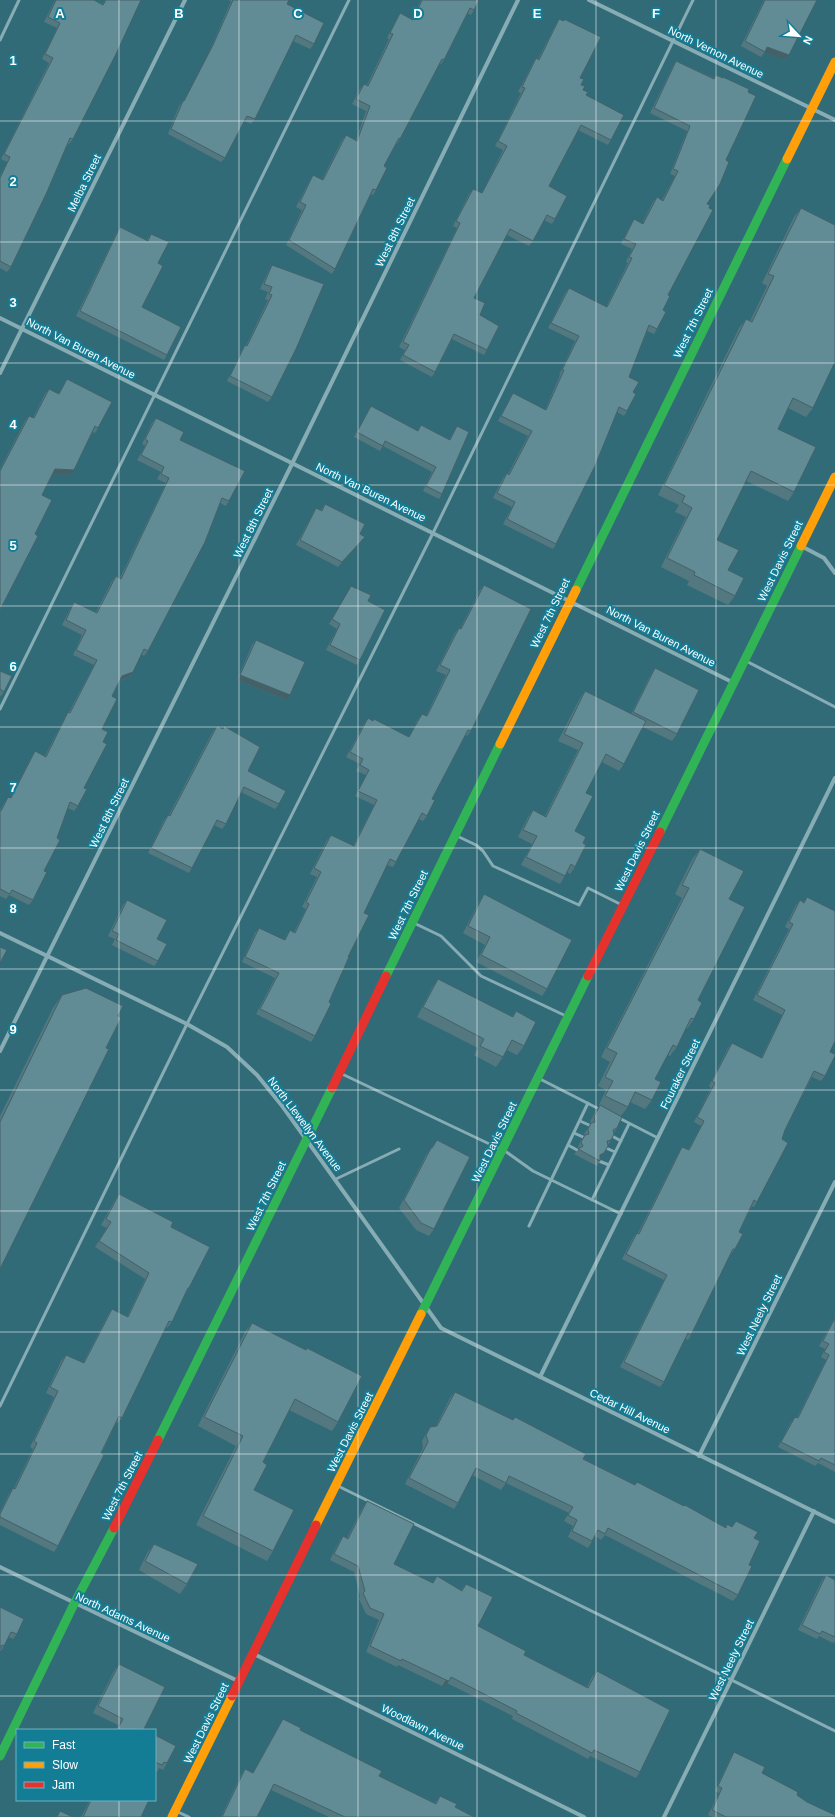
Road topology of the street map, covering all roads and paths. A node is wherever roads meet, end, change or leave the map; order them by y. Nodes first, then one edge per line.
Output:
1 (19, 0) edge
2 (185, 0) edge
3 (349, 0) edge
4 (518, 0) edge
5 (589, 0) edge
6 (693, 0) edge
7 (0, 40) edge
8 (673, 41) junction
9 (835, 62) edge
10 (812, 109) junction
11 (835, 120) edge
12 (0, 318) edge
13 (22, 328) junction
14 (0, 373) edge
15 (154, 395) junction
16 (292, 464) junction
17 (835, 477) edge
18 (433, 533) junction
19 (801, 546) junction
20 (835, 573) edge
21 (570, 600) junction
22 (745, 660) junction
23 (734, 683) junction
24 (835, 707) edge
25 (0, 709) edge
26 (835, 778) edge
27 (454, 835) junction
28 (624, 905) junction
29 (412, 922) junction
30 (0, 933) edge
31 (48, 956) junction
32 (568, 1017) junction
33 (187, 1024) junction
34 (0, 1051) edge
35 (339, 1073) junction
36 (538, 1078) junction
37 (588, 1103) junction
38 (609, 1113) edge
39 (616, 1117) edge
40 (580, 1121) junction
41 (630, 1124) junction
42 (589, 1125) edge
43 (574, 1133) junction
44 (612, 1136) edge
45 (583, 1137) edge
46 (658, 1138) junction
47 (307, 1140) junction
48 (621, 1141) junction
49 (568, 1145) junction
50 (606, 1148) edge
51 (399, 1149) dead end
52 (503, 1150) junction
53 (577, 1150) edge
54 (615, 1152) junction
55 (599, 1161) edge
56 (609, 1165) junction
57 (336, 1179) junction
58 (551, 1180) junction
59 (835, 1182) edge
60 (592, 1200) junction
61 (621, 1214) junction
62 (529, 1226) dead end
63 (425, 1306) junction
64 (540, 1377) junction
65 (0, 1406) edge
66 (699, 1456) junction
67 (337, 1486) junction
68 (814, 1511) junction
69 (835, 1522) edge
70 (0, 1567) edge
71 (74, 1604) junction
72 (253, 1653) junction
73 (731, 1679) junction
74 (239, 1682) junction
75 (835, 1731) edge
76 (0, 1756) edge
77 (174, 1814) edge
78 (189, 1817) edge
79 (584, 1817) edge
80 (664, 1817) edge

1 - 7 lane
2 - 13 street, Melba Street
3 - 15 lane
4 - 16 street, West 8th Street
5 - 8 street, North Vernon Avenue
6 - 8 lane
8 - 10 street, North Vernon Avenue
8 - 18 lane
9 - 10 street, West 7th Street
10 - 11 street, North Vernon Avenue
10 - 21 street, West 7th Street
12 - 13 street, North Van Buren Avenue
13 - 14 street, Melba Street
13 - 15 street, North Van Buren Avenue
15 - 16 street, North Van Buren Avenue
15 - 25 lane
16 - 18 street, North Van Buren Avenue
16 - 31 street, West 8th Street
17 - 19 street, West Davis Street
18 - 21 street, North Van Buren Avenue
18 - 33 lane
19 - 20 street
19 - 22 street, West Davis Street
21 - 23 street, North Van Buren Avenue
21 - 27 street, West 7th Street
22 - 23 street, West Davis Street
22 - 24 lane
23 - 28 street, West Davis Street
26 - 46 street, Fouraker Street
27 - 28 lane
27 - 29 street, West 7th Street
28 - 32 street, West Davis Street
29 - 32 lane
29 - 35 street, West 7th Street
30 - 31 street, North Llewellyn Avenue
31 - 33 street, North Llewellyn Avenue
31 - 34 street, West 8th Street
32 - 36 street, West Davis Street
33 - 47 street, North Llewellyn Avenue
33 - 65 lane
35 - 47 street, West 7th Street
35 - 52 lane
36 - 37 lane
36 - 52 street, West Davis Street
37 - 38 lane
37 - 40 lane
39 - 41 lane
40 - 42 lane
40 - 43 lane
41 - 46 lane
41 - 48 lane
43 - 45 lane
43 - 49 lane
44 - 48 lane
46 - 61 street, Fouraker Street
47 - 57 street, North Llewellyn Avenue
47 - 71 street, West 7th Street
48 - 54 lane
49 - 53 lane
49 - 58 lane
50 - 54 lane
51 - 57 lane
52 - 58 lane
52 - 63 street, West Davis Street
54 - 56 lane
55 - 56 lane
56 - 60 lane
57 - 63 street, North Llewellyn Avenue
58 - 60 lane
58 - 62 lane
59 - 66 street, West Neely Street
60 - 61 lane
61 - 64 street, Fouraker Street
63 - 64 street, Cedar Hill Avenue
63 - 67 street, West Davis Street
64 - 66 street, Cedar Hill Avenue
66 - 68 street, Cedar Hill Avenue
67 - 72 street, West Davis Street
67 - 73 lane
68 - 69 street, Cedar Hill Avenue
68 - 73 street, West Neely Street
70 - 71 street, North Adams Avenue
71 - 74 street, North Adams Avenue
71 - 76 street, West 7th Street
72 - 74 street, West Davis Street
72 - 79 street, Woodlawn Avenue
73 - 75 lane
73 - 80 street, West Neely Street
74 - 77 street, West Davis Street
77 - 78 lane

